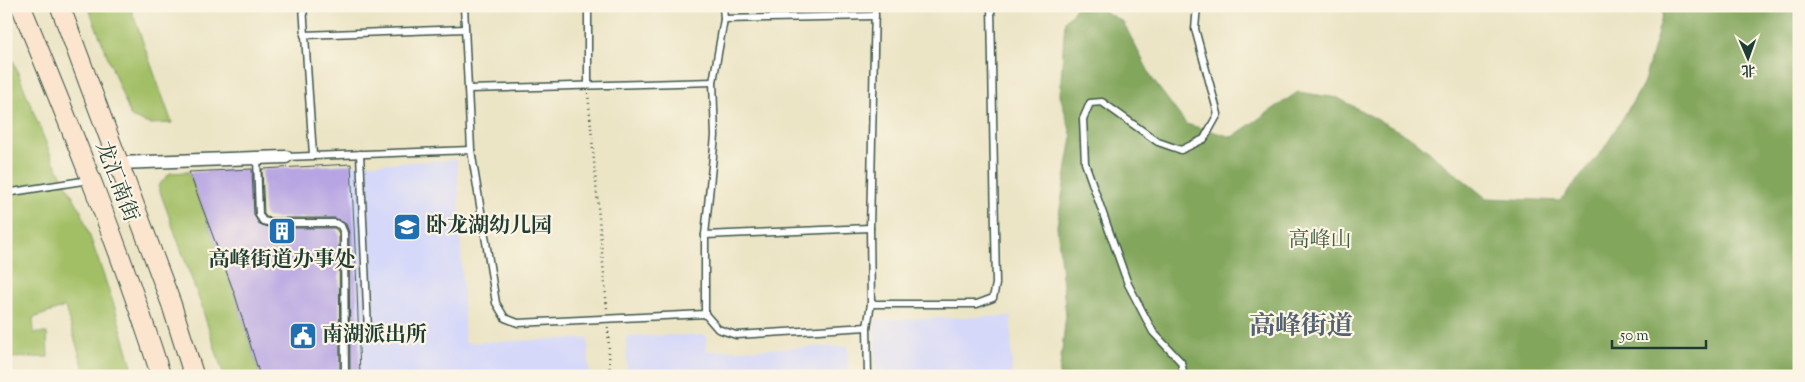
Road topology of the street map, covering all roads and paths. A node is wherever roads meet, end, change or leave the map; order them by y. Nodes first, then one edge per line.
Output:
1 (21, 6) edge
2 (60, 6) edge
3 (303, 6) edge
4 (464, 6) edge
5 (588, 6) edge
6 (723, 6) edge
7 (875, 6) edge
8 (991, 6) edge
9 (1197, 6) edge
10 (875, 16) junction
11 (724, 19) junction
12 (465, 29) junction
13 (304, 35) junction
14 (714, 82) junction
15 (588, 86) junction
16 (468, 89) junction
17 (471, 150) junction
18 (360, 154) junction
19 (312, 155) junction
20 (286, 157) joint
21 (257, 158) junction
22 (119, 163) junction
23 (92, 179) junction
24 (6, 193) edge
25 (870, 228) junction
26 (705, 236) junction
27 (871, 304) junction
28 (706, 314) junction
29 (608, 319) junction
30 (867, 327) junction
31 (368, 330) dead end
32 (161, 376) edge
33 (194, 376) edge
34 (345, 376) edge
35 (610, 376) edge
36 (868, 376) edge
37 (1184, 376) edge

1 - 23 main road, 龙汇南街
2 - 22 main road, 龙汇南街
3 - 13 lane
4 - 12 lane
5 - 15 lane
6 - 11 lane
7 - 10 lane
8 - 27 lane
9 - 37 lane
10 - 11 lane
10 - 25 lane
11 - 14 lane
12 - 13 lane
12 - 16 lane
13 - 19 lane
14 - 15 lane
14 - 26 lane
15 - 16 lane
15 - 29 path
16 - 17 lane
17 - 18 lane
17 - 29 lane
18 - 19 lane
18 - 31 lane
19 - 20 lane
20 - 21 street
21 - 22 street
21 - 34 lane
22 - 33 main road, 龙汇南街
23 - 24 lane
23 - 32 main road, 龙汇南街
25 - 26 lane
25 - 27 lane
26 - 28 lane
27 - 30 lane
28 - 29 lane
28 - 30 lane
29 - 35 path
30 - 36 lane

